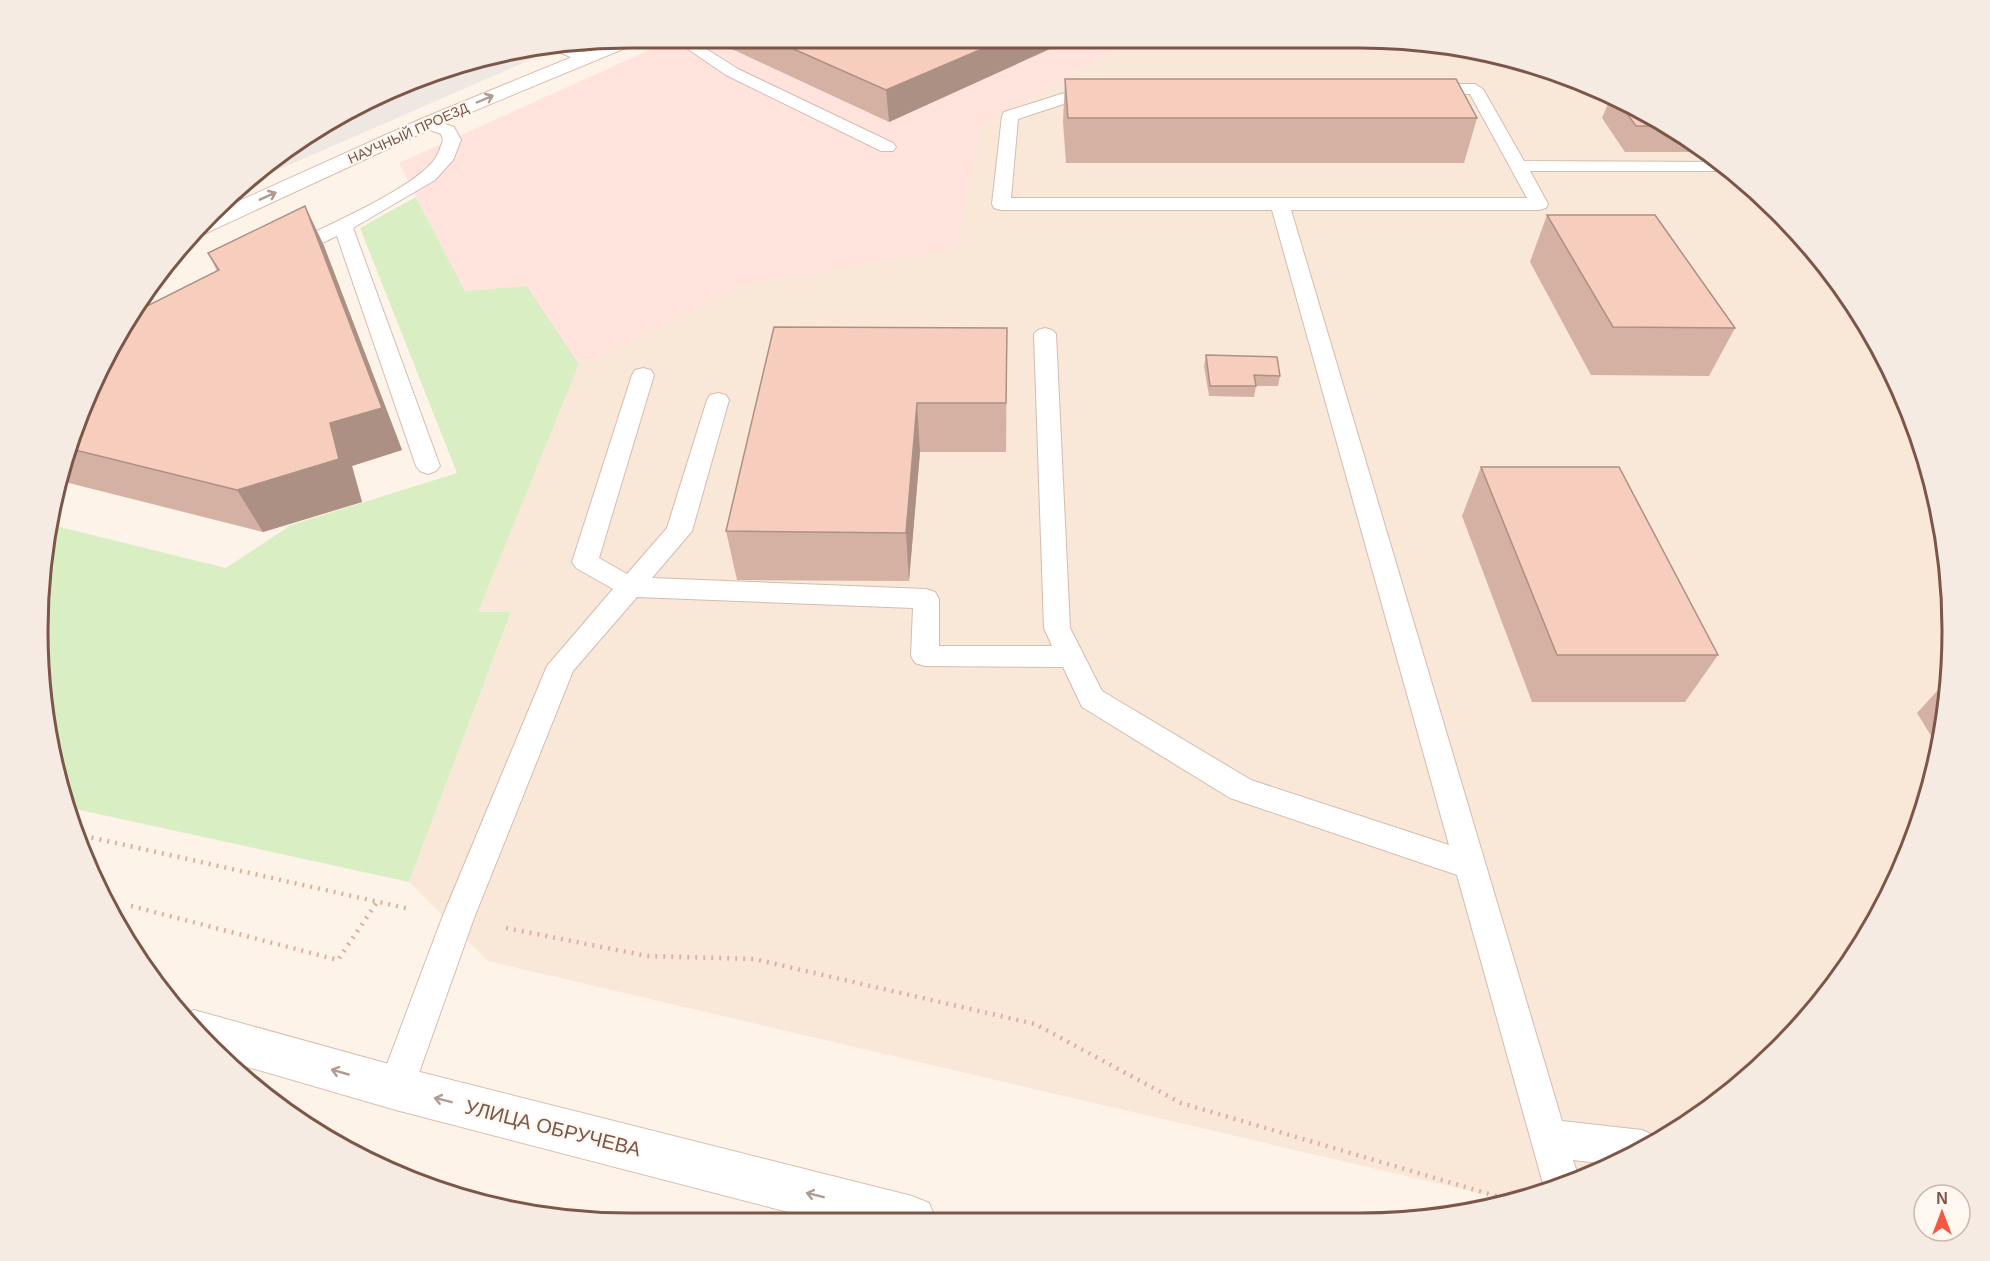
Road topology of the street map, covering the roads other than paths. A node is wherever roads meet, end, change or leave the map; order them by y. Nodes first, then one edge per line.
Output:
1 (695, 48) edge
2 (607, 49) edge
3 (569, 51) edge
4 (584, 58) junction
5 (428, 123) junction
6 (887, 147) dead end
7 (1519, 166) junction
8 (1712, 167) edge
9 (1280, 204) junction
10 (220, 218) edge
11 (343, 226) junction
12 (268, 262) edge
13 (1045, 334) dead end
14 (643, 375) dead end
15 (718, 400) dead end
16 (428, 466) dead end
17 (630, 587) junction
18 (1071, 657) junction
19 (1470, 866) junction
20 (213, 1036) edge
21 (396, 1088) junction
22 (1549, 1138) junction
23 (1628, 1147) edge
24 (1560, 1177) edge
25 (885, 1213) edge

1 - 6 lane
2 - 4 street, НАУЧНЫЙ ПРОЕЗД
3 - 4 lane
5 -> 4 street, НАУЧНЫЙ ПРОЕЗД
10 -> 5 street, НАУЧНЫЙ ПРОЕЗД
5 - 11 lane
7 - 8 lane
7 - 9 lane
7 - 9 lane
9 - 19 lane
11 - 12 lane
11 - 16 lane
13 - 18 lane
14 - 17 lane
15 - 17 lane
17 - 18 lane
17 - 21 lane
18 - 19 lane
19 - 22 lane
21 -> 20 street, УЛИЦА ОБРУЧЕВА
25 -> 21 street, УЛИЦА ОБРУЧЕВА
22 - 23 lane
22 - 24 lane

